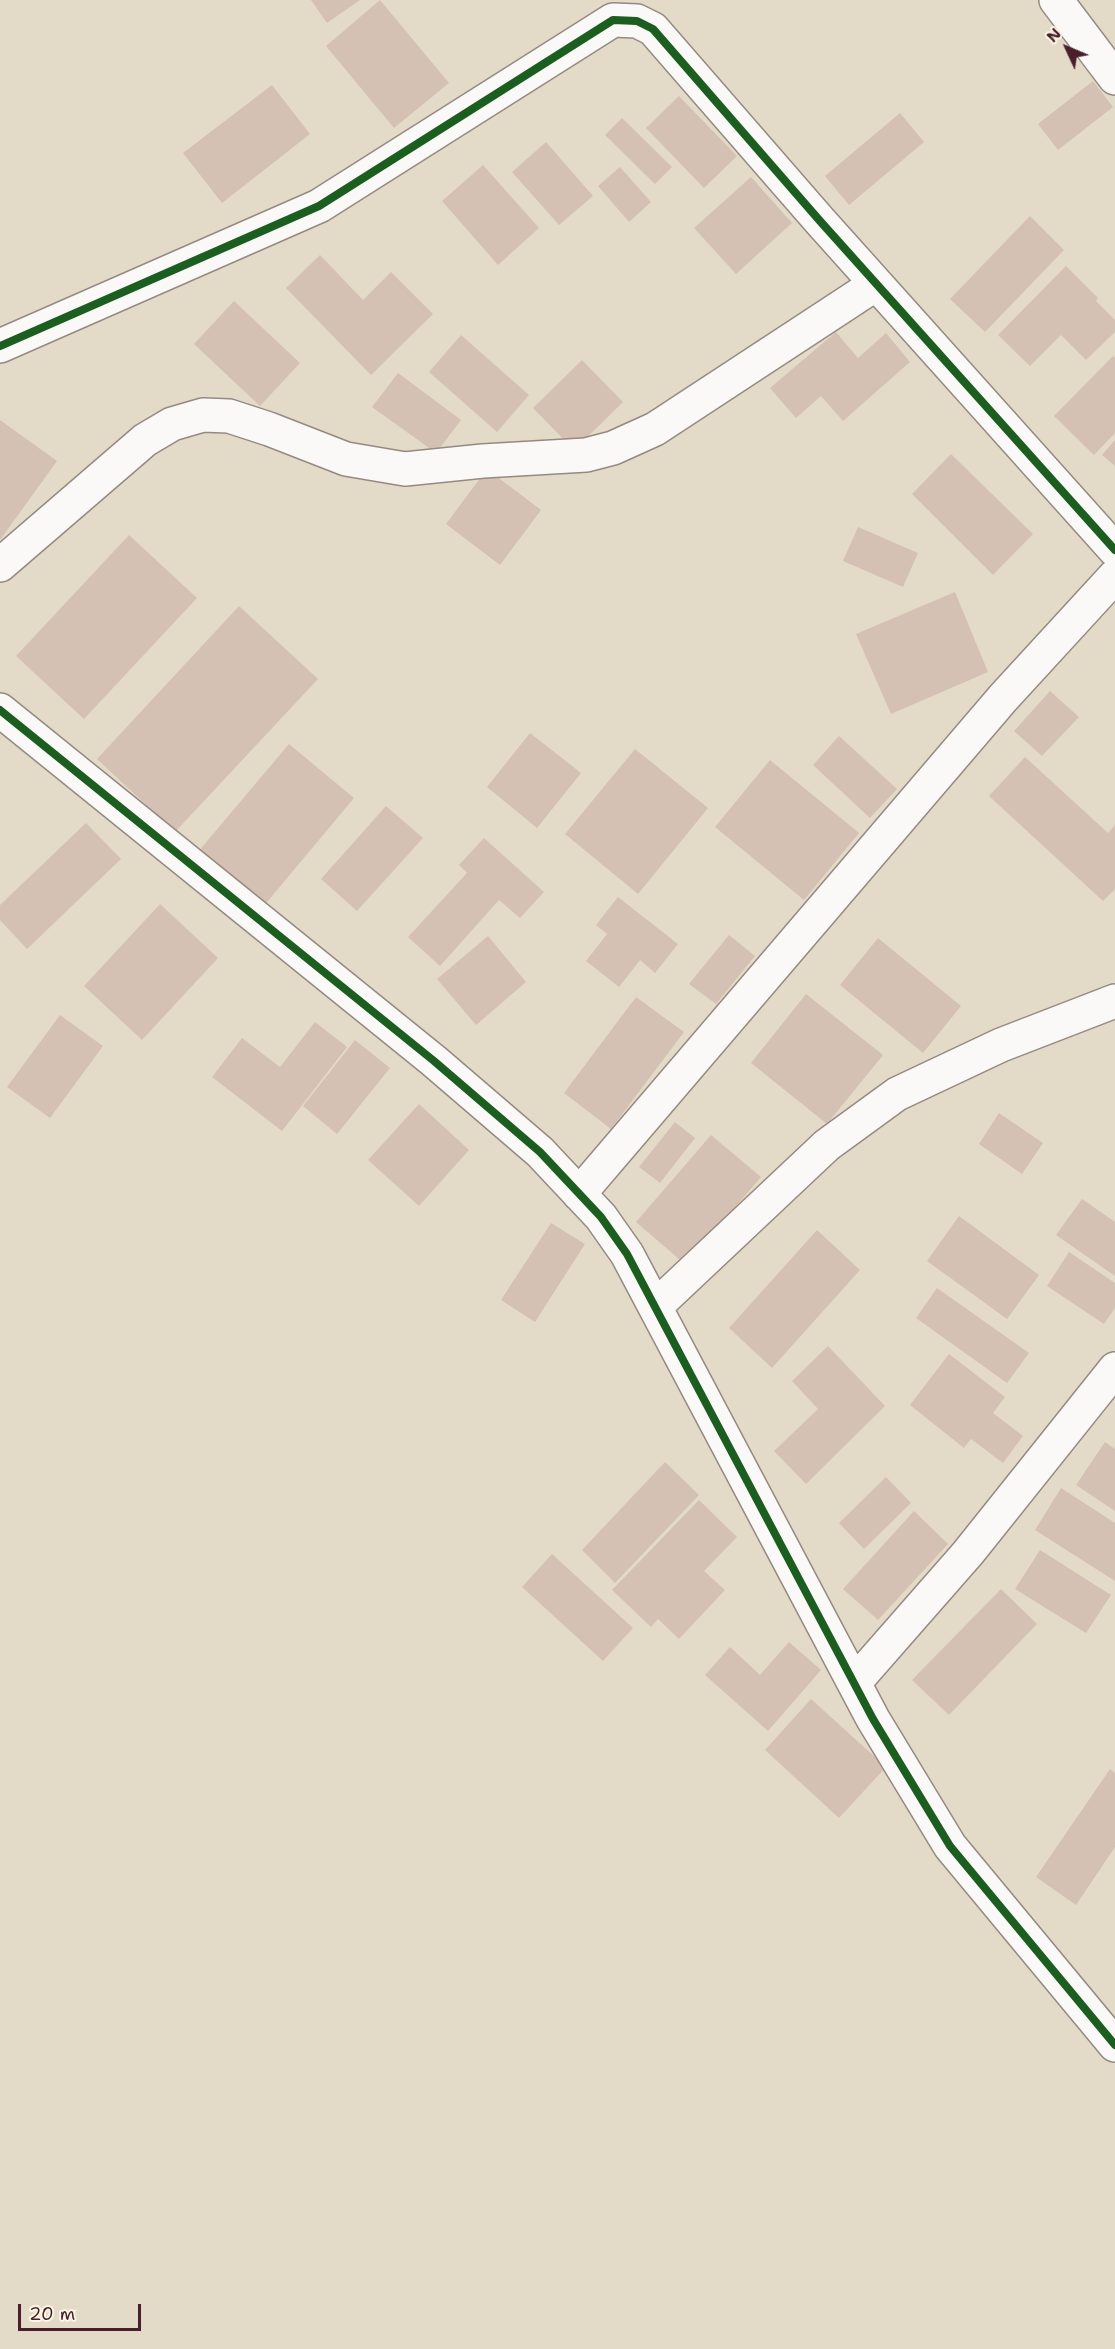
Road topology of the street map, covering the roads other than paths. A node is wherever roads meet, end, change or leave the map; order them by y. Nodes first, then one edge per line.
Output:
1 (1056, 0) edge
2 (1115, 78) edge
3 (876, 284) junction
4 (0, 346) edge
5 (1115, 550) edge
6 (0, 565) edge
7 (1115, 576) edge
8 (0, 710) edge
9 (1115, 1001) edge
10 (579, 1194) junction
11 (656, 1307) junction
12 (1115, 1369) edge
13 (855, 1682) junction
14 (1115, 2045) edge

1 - 2 street
3 - 4 street
3 - 5 street
3 - 6 street
7 - 10 street
8 - 10 street
9 - 11 street
10 - 11 street
11 - 13 street
12 - 13 street
13 - 14 street

